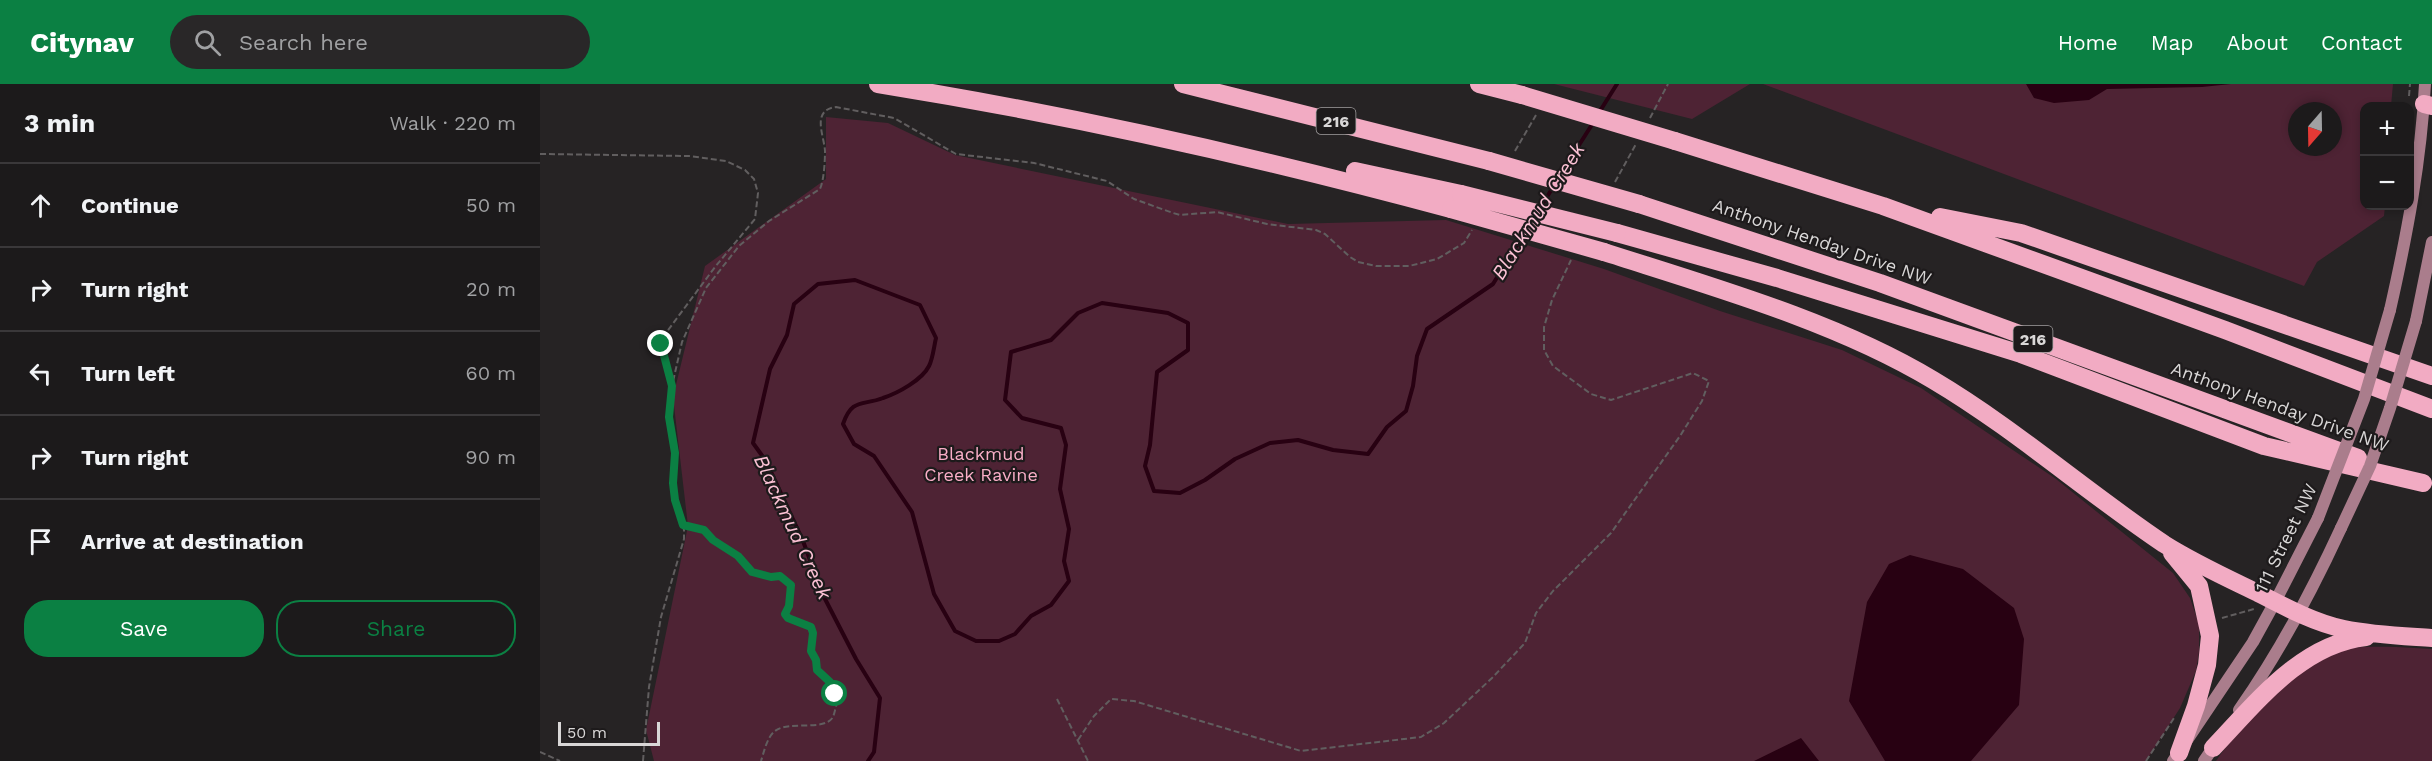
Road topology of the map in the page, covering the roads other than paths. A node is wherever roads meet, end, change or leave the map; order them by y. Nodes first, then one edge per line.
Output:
1 (878, 84) edge
2 (1183, 84) edge
3 (1479, 84) edge
4 (2425, 84) edge
5 (2422, 106) edge
6 (1456, 201) junction
7 (1883, 206) junction
8 (2432, 242) edge
9 (2432, 376) edge
10 (2432, 409) edge
11 (2428, 485) edge
12 (2165, 544) junction
13 (2276, 602) junction
14 (2299, 612) junction
15 (2384, 635) junction
16 (2432, 638) edge
17 (2209, 754) edge
18 (2176, 757) edge

1 - 6 highway
2 - 11 highway, Anthony Henday Drive NW / 216, bridge
3 - 7 highway, bridge
4 - 5 main road, 111 Street NW
5 - 13 main road, 111 Street NW, bridge
6 - 11 highway, bridge
6 - 12 highway, bridge
7 - 9 highway
7 - 10 highway
8 - 14 main road, bridge
12 - 13 highway
12 - 18 highway
13 - 14 highway
13 - 18 main road, 111 Street NW
14 - 15 highway
14 - 17 main road
15 - 16 highway
15 - 17 highway

